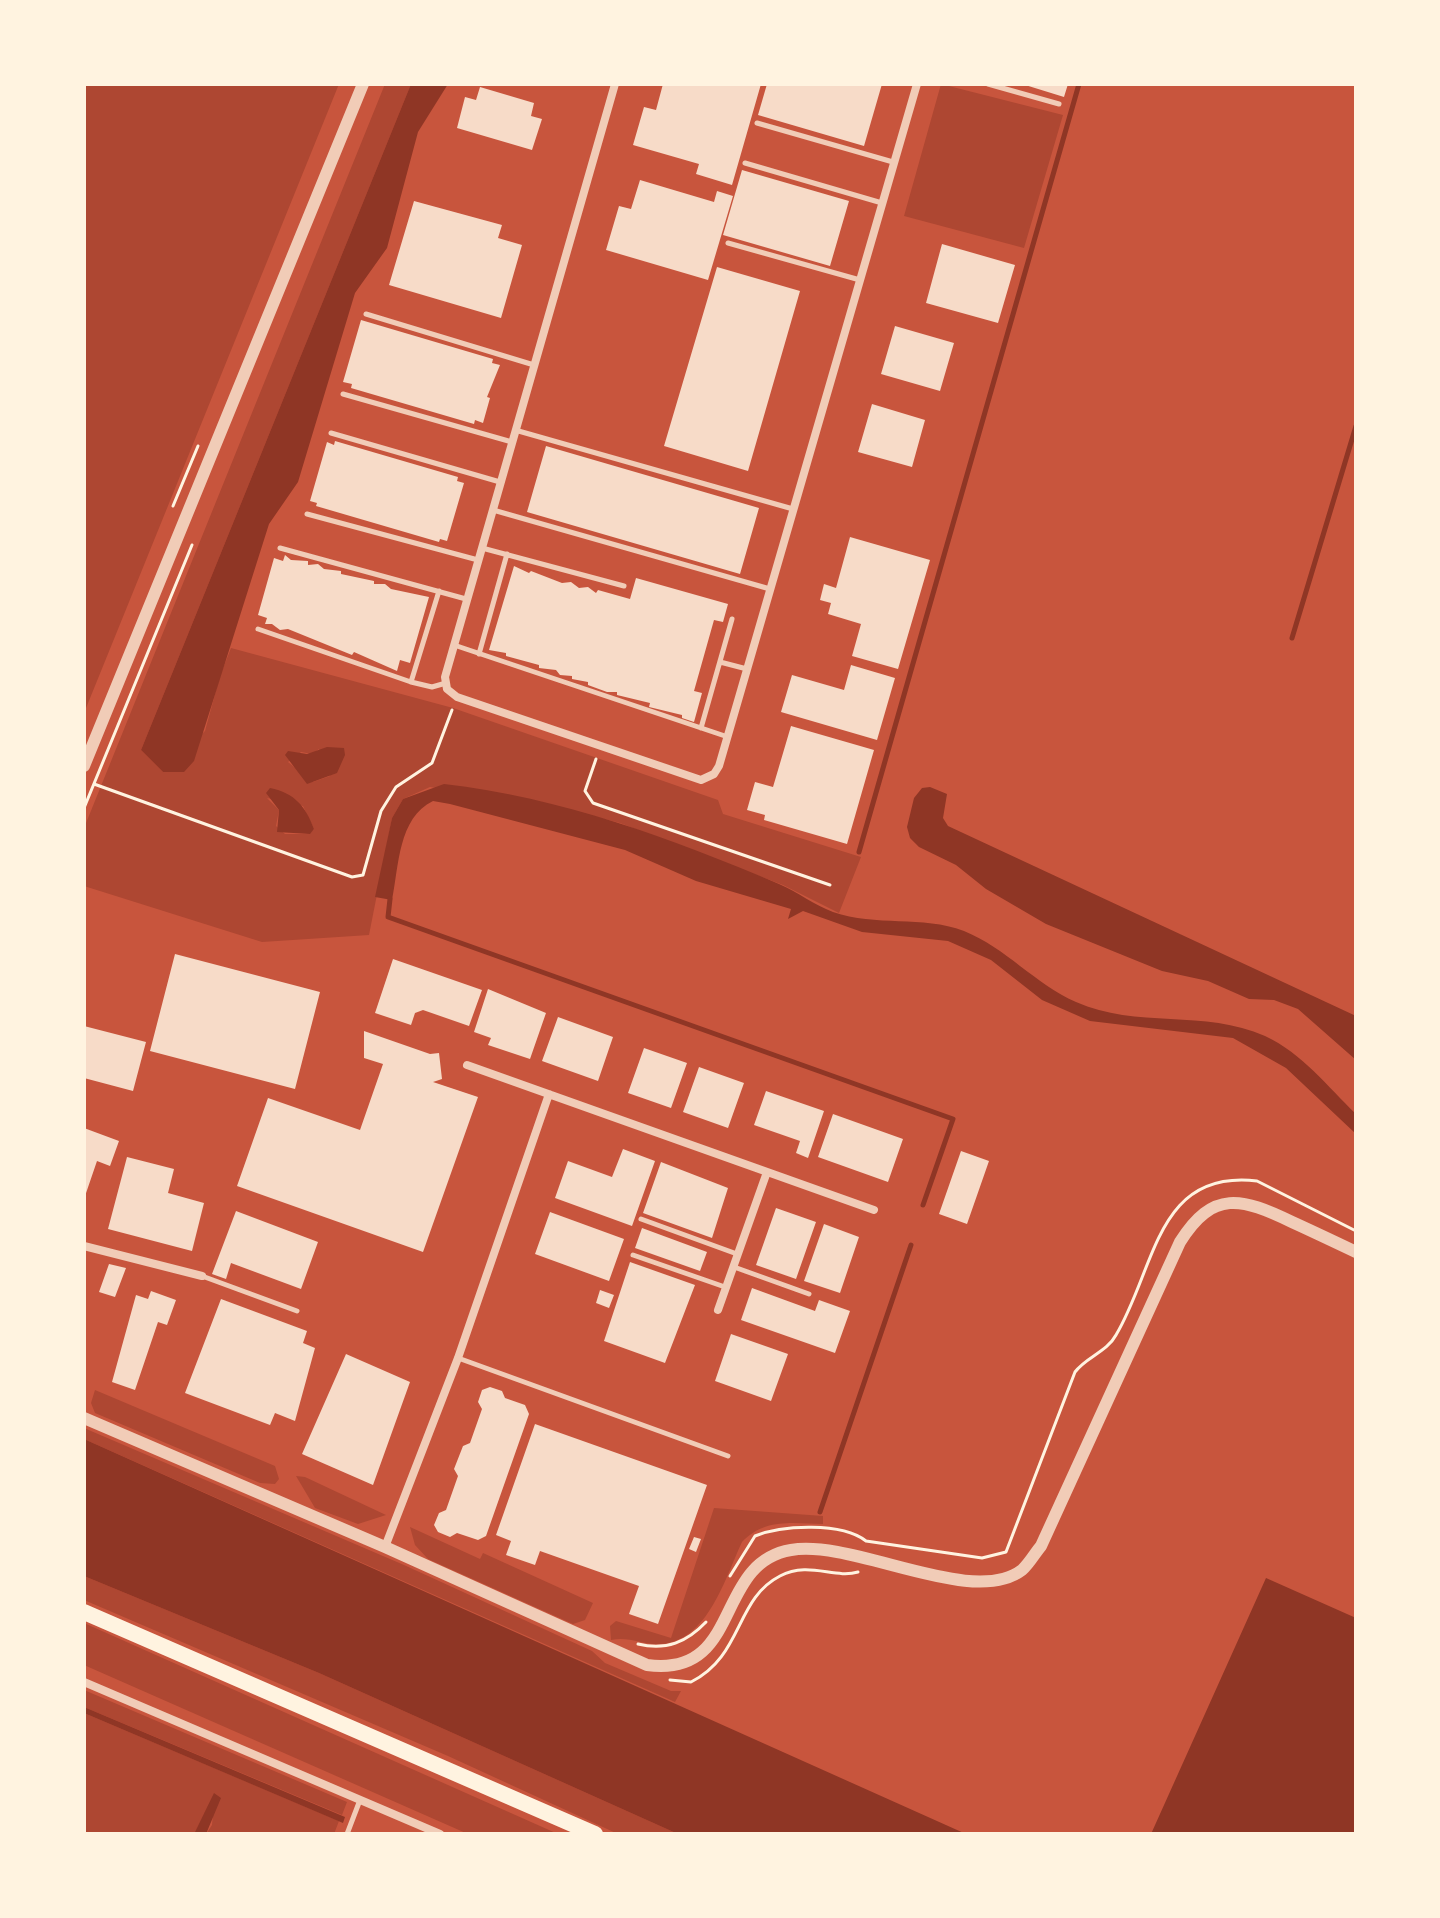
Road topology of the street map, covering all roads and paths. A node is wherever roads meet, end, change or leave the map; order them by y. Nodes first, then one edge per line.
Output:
1 (363, 84) edge
2 (615, 84) edge
3 (917, 84) edge
4 (988, 84) edge
5 (1059, 104) dead end
6 (757, 123) dead end
7 (745, 163) dead end
8 (894, 163) junction
9 (882, 203) junction
10 (728, 243) dead end
11 (860, 280) junction
12 (366, 314) dead end
13 (534, 365) junction
14 (343, 394) dead end
15 (515, 430) junction
16 (331, 433) dead end
17 (512, 442) junction
18 (500, 482) junction
19 (794, 509) junction
20 (492, 510) junction
21 (307, 514) dead end
22 (481, 547) junction
23 (280, 548) dead end
24 (507, 554) junction
25 (478, 560) junction
26 (624, 586) dead end
27 (770, 589) junction
28 (439, 591) junction
29 (466, 599) junction
30 (732, 619) dead end
31 (258, 629) dead end
32 (453, 645) junction
33 (479, 654) junction
34 (720, 662) junction
35 (747, 669) junction
36 (411, 682) junction
37 (446, 683) junction
38 (457, 697) junction
39 (701, 728) junction
40 (728, 737) junction
41 (600, 747) junction
42 (84, 766) edge
43 (94, 784) dead end
44 (830, 885) dead end
45 (467, 1065) dead end
46 (549, 1094) junction
47 (767, 1172) junction
48 (874, 1210) dead end
49 (641, 1219) dead end
50 (1356, 1231) edge
51 (84, 1246) edge
52 (1356, 1252) edge
53 (738, 1254) junction
54 (633, 1255) dead end
55 (734, 1267) junction
56 (202, 1276) joint
57 (726, 1288) junction
58 (809, 1294) dead end
59 (718, 1310) dead end
60 (297, 1311) dead end
61 (458, 1358) junction
62 (84, 1418) edge
63 (728, 1456) dead end
64 (385, 1547) junction
65 (864, 1557) junction
66 (84, 1612) edge
67 (663, 1667) junction
68 (84, 1682) edge
69 (360, 1800) junction
70 (347, 1834) edge
71 (440, 1834) edge
72 (595, 1834) edge

1 - 42 street
2 - 13 street
3 - 8 street
4 - 5 lane
6 - 8 lane
7 - 9 lane
8 - 9 street
9 - 11 street
10 - 11 lane
11 - 19 street
12 - 13 lane
13 - 15 street
14 - 17 lane
15 - 17 street
15 - 19 lane
16 - 18 lane
17 - 18 street
18 - 20 street
19 - 27 street
20 - 22 street
20 - 27 lane
21 - 25 lane
22 - 24 lane
22 - 25 street
23 - 28 lane
24 - 26 lane
24 - 33 lane
25 - 29 street
27 - 35 street
28 - 29 lane
28 - 36 lane
29 - 32 street
30 - 34 lane
31 - 36 lane
32 - 33 lane
32 - 37 street
33 - 39 lane
34 - 35 lane
34 - 39 lane
35 - 40 street
36 - 37 lane
37 - 38 street
38 - 41 street
38 - 43 path
39 - 40 lane
40 - 41 street
41 - 44 path
45 - 46 street
46 - 47 street
46 - 61 street
47 - 48 street
47 - 53 street
49 - 53 lane
50 - 65 path
51 - 56 street
52 - 65 street
53 - 55 street
54 - 57 lane
55 - 57 street
55 - 58 lane
56 - 60 lane
57 - 59 street
61 - 63 lane
61 - 64 street
62 - 64 street
64 - 67 street
65 - 67 street
65 - 67 path
66 - 72 main road
68 - 69 street
69 - 70 lane
69 - 71 street

